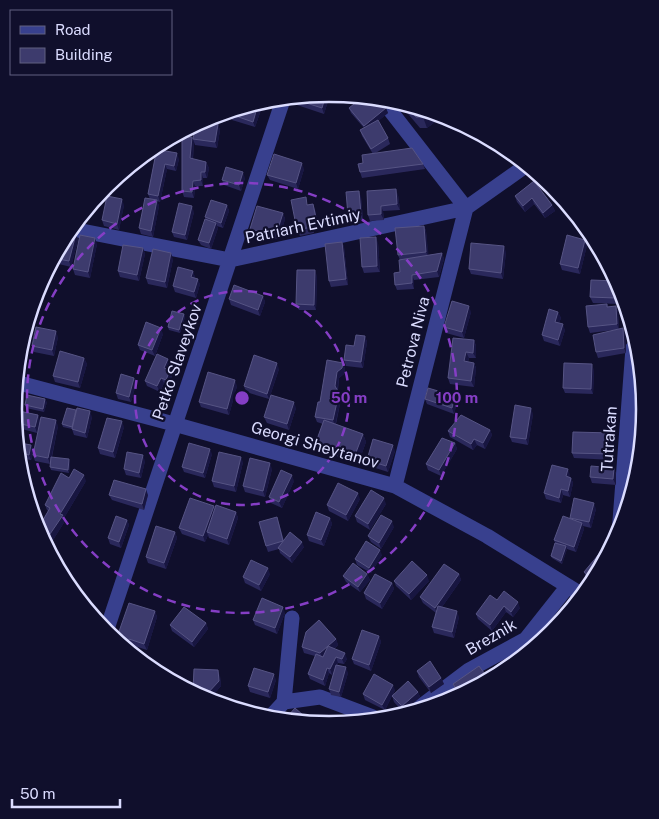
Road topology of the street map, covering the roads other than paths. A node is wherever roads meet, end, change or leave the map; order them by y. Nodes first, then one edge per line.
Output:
1 (281, 106) edge
2 (388, 108) edge
3 (520, 170) edge
4 (466, 208) junction
5 (80, 231) edge
6 (230, 260) junction
7 (632, 358) edge
8 (23, 384) edge
9 (174, 424) junction
10 (395, 486) junction
11 (621, 504) edge
12 (574, 590) edge
13 (292, 618) dead end
14 (109, 623) edge
15 (430, 699) edge
16 (284, 702) junction
17 (275, 712) edge
18 (366, 714) edge

1 - 6 street, Petko Slaveykov
2 - 4 street
3 - 4 street, Patriarh Evtimiy
4 - 6 street, Patriarh Evtimiy
4 - 10 street, Petrova Niva
5 - 6 street, Patriarh Evtimiy
6 - 9 street, Petko Slaveykov
7 - 11 street, Tutrakan
8 - 9 street, Georgi Sheytanov
9 - 10 street, Georgi Sheytanov
9 - 14 street, Petko Slaveykov
10 - 12 street, Georgi Sheytanov
12 - 15 street, Breznik
13 - 16 street
16 - 17 street
16 - 18 street

